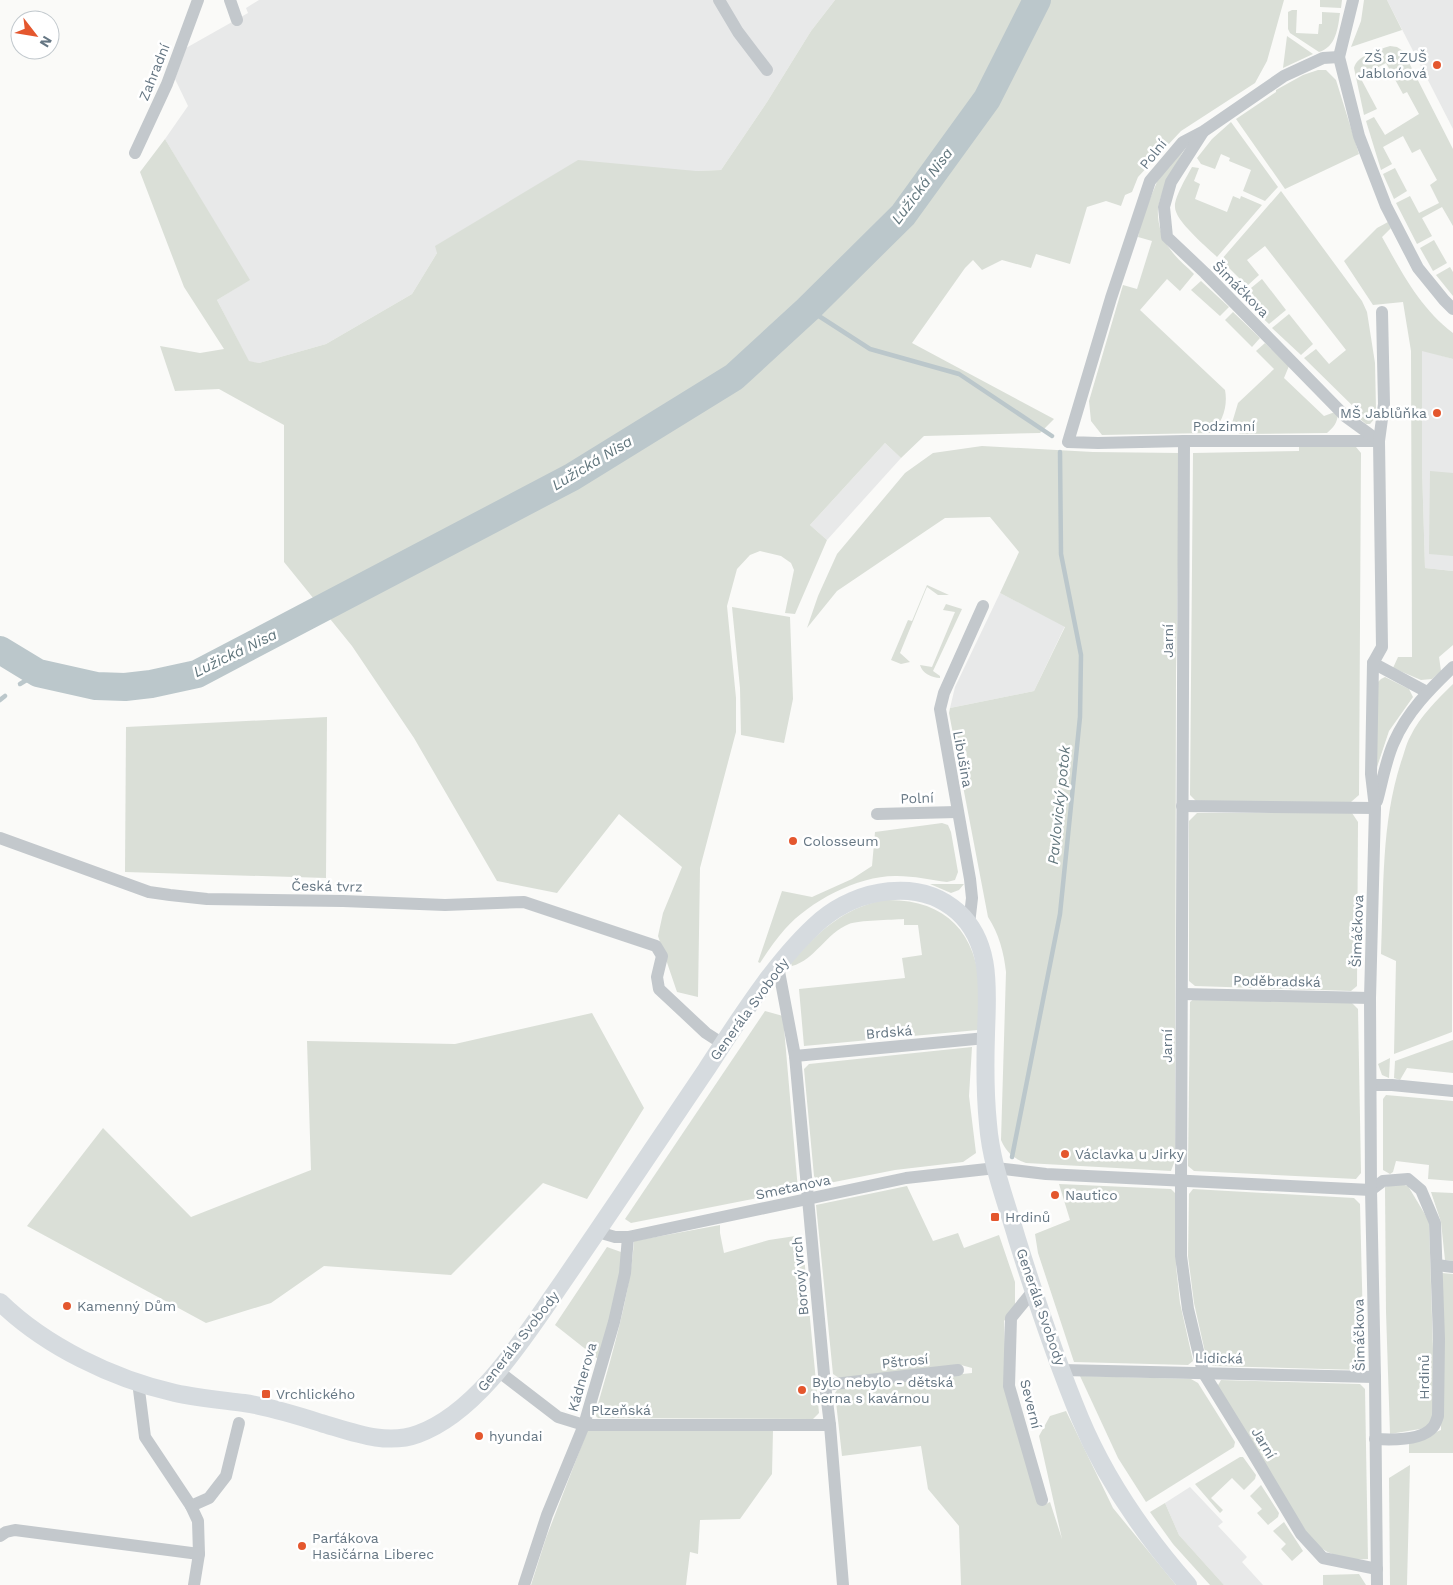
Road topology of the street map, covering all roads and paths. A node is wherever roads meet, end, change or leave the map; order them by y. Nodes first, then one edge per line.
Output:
1 (198, 0) edge
2 (230, 0) edge
3 (719, 0) edge
4 (1353, 0) edge
5 (237, 20) dead end
6 (1339, 57) junction
7 (767, 70) dead end
8 (1204, 131) junction
9 (134, 153) dead end
10 (1453, 309) edge
11 (1382, 312) dead end
12 (1184, 441) junction
13 (1379, 441) junction
14 (1068, 442) joint
15 (983, 606) dead end
16 (1373, 663) junction
17 (1453, 667) edge
18 (1427, 692) junction
19 (1182, 806) junction
20 (1376, 808) junction
21 (957, 812) junction
22 (878, 814) dead end
23 (0, 838) edge
24 (969, 924) junction
25 (778, 966) junction
26 (1182, 994) junction
27 (1370, 998) junction
28 (986, 1038) junction
29 (723, 1044) junction
30 (795, 1056) junction
31 (1371, 1085) junction
32 (1453, 1091) edge
33 (996, 1168) junction
34 (1181, 1180) junction
35 (1371, 1190) junction
36 (808, 1199) junction
37 (598, 1232) junction
38 (628, 1237) junction
39 (1437, 1266) junction
40 (1453, 1267) edge
41 (1033, 1291) junction
42 (0, 1302) edge
43 (958, 1370) dead end
44 (1062, 1370) junction
45 (498, 1371) junction
46 (1202, 1372) junction
47 (1375, 1377) junction
48 (138, 1382) junction
49 (825, 1385) junction
50 (239, 1423) dead end
51 (584, 1425) junction
52 (830, 1425) junction
53 (1375, 1439) junction
54 (1042, 1500) dead end
55 (191, 1506) junction
56 (0, 1536) edge
57 (199, 1554) junction
58 (1377, 1569) junction
59 (194, 1585) edge
60 (524, 1585) edge
61 (843, 1585) edge
62 (1188, 1585) edge
63 (1377, 1585) edge

1 - 9 street, Zahradní
2 - 5 street
3 - 7 street
4 - 6 street
6 - 8 street, Polní
6 - 10 street
8 - 13 street, Šimáčkova
8 - 14 street, Polní
11 - 13 street, Šimáčkova
12 - 13 street, Podzimní
12 - 14 street, Podzimní
12 - 19 street, Jarní
13 - 16 street, Šimáčkova
15 - 21 street, Libušina
16 - 18 street
16 - 20 street, Šimáčkova
17 - 18 street
18 - 20 street
19 - 20 street
19 - 26 street, Jarní
20 - 27 street, Šimáčkova
21 - 22 street, Polní
21 - 24 street, Libušina
23 - 29 street, Česká tvrz
24 - 25 main road, Generála Svobody
24 - 28 main road, Generála Svobody
25 - 29 main road, Generála Svobody
25 - 30 street, Borový vrch
26 - 27 street, Poděbradská
26 - 34 street, Jarní
27 - 31 street, Šimáčkova
28 - 30 street, Brdská
28 - 33 main road, Generála Svobody
29 - 37 main road, Generála Svobody
30 - 36 street, Borový vrch
31 - 32 street
31 - 35 street, Šimáčkova
33 - 34 street, Hrdinů
33 - 36 street, Smetanova
33 - 41 main road, Generála Svobody
34 - 35 street, Hrdinů
34 - 46 street, Jarní
35 - 39 street, Hrdinů
35 - 47 street, Šimáčkova
36 - 38 street, Smetanova
36 - 49 street, Borový vrch
37 - 38 street, Smetanova
37 - 45 main road, Generála Svobody
38 - 51 street, Kádnerova
39 - 40 street
39 - 53 street, Hrdinů
41 - 44 main road, Generála Svobody
41 - 54 street, Severní
42 - 48 main road, Generála Svobody
43 - 49 street, Pštrosí
44 - 46 street, Lidická
44 - 62 main road, Generála Svobody
45 - 48 main road, Generála Svobody
45 - 51 street, Kádnerova
46 - 47 street, Lidická
46 - 58 street, Jarní
47 - 53 street, Šimáčkova
48 - 55 street
49 - 52 street, Borový vrch
50 - 55 street
51 - 52 street, Plzeňská
51 - 60 street, Plzeňská
52 - 61 street, Borový vrch
53 - 58 street, Šimáčkova
55 - 57 street
56 - 57 street
57 - 59 street
58 - 63 street, Šimáčkova

